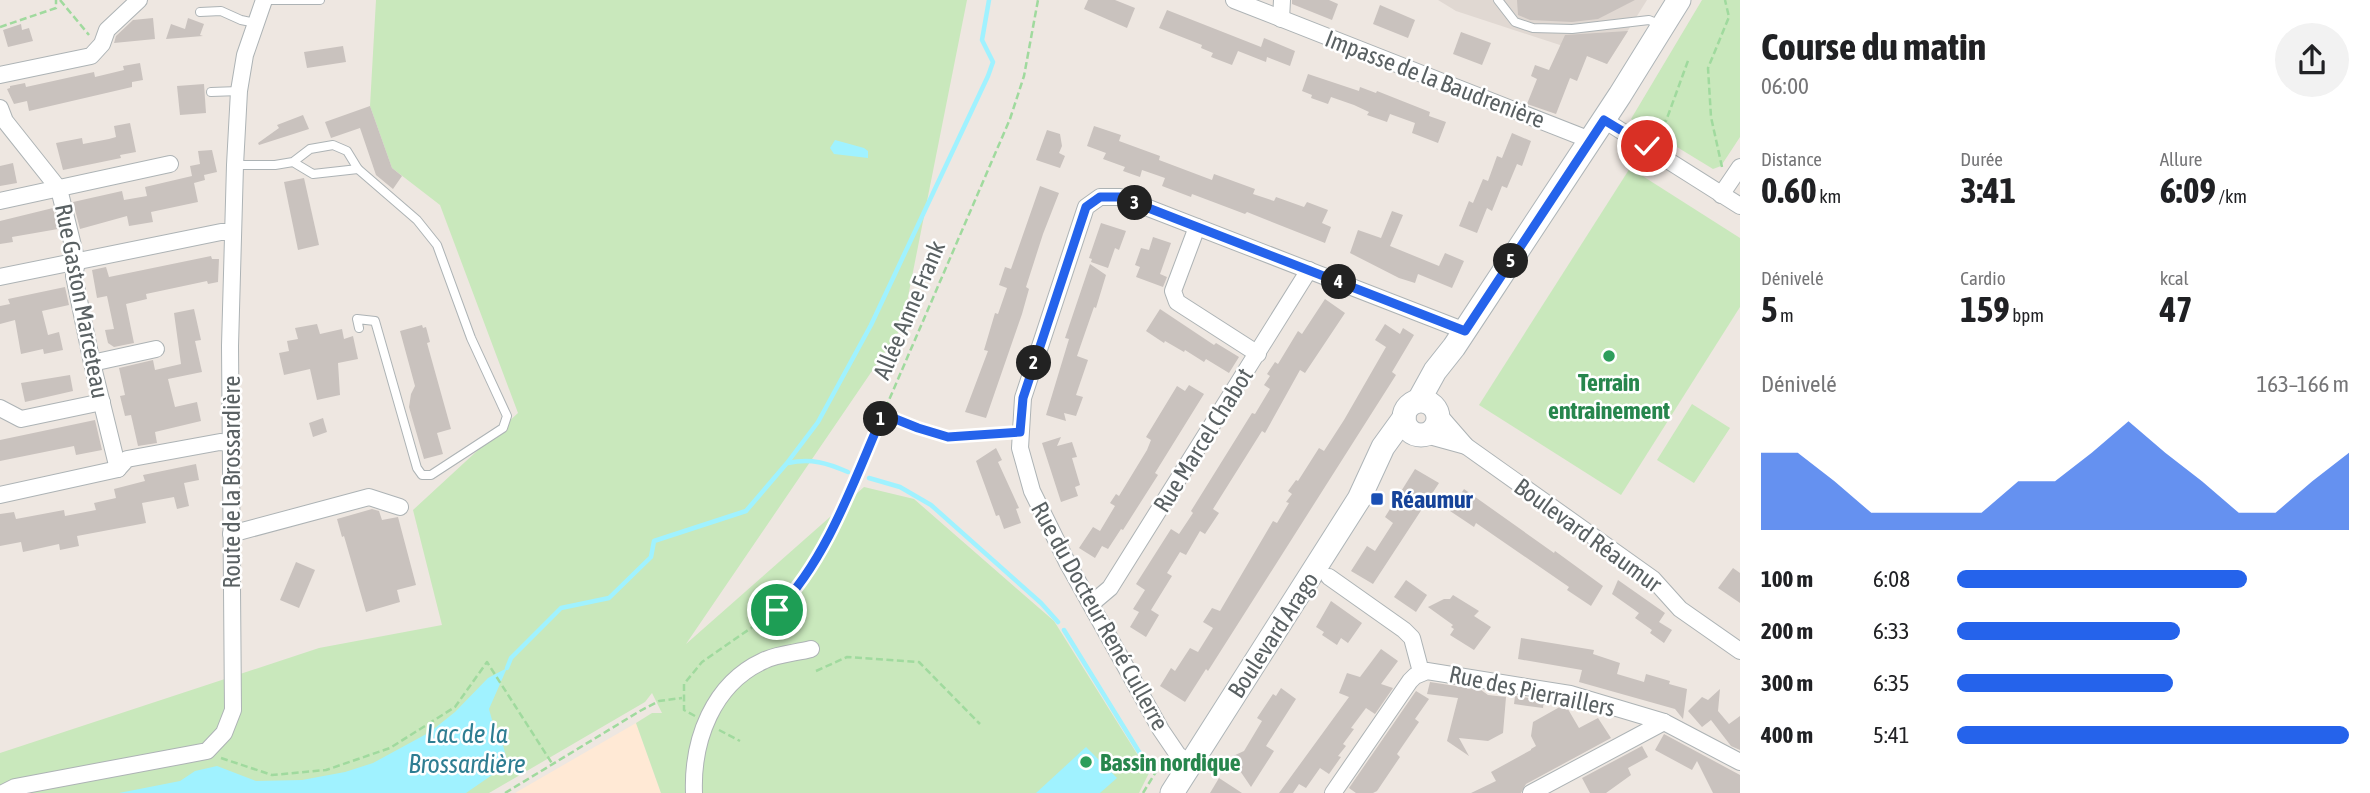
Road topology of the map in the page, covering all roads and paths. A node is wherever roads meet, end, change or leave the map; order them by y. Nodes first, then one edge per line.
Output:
1 (58, 0) edge
2 (139, 0) edge
3 (264, 0) edge
4 (320, 0) edge
5 (1038, 0) edge
6 (1234, 0) edge
7 (1282, 0) edge
8 (1498, 0) edge
9 (1679, 0) edge
10 (1725, 0) edge
11 (200, 12) dead end
12 (1281, 19) junction
13 (256, 23) junction
14 (1664, 26) junction
15 (0, 27) edge
16 (99, 47) junction
17 (1689, 58) dead end
18 (0, 75) edge
19 (239, 90) junction
20 (211, 92) dead end
21 (0, 108) edge
22 (1604, 120) junction
23 (1637, 122) dead end
24 (1590, 140) junction
25 (293, 162) junction
26 (170, 164) dead end
27 (235, 165) junction
28 (1740, 167) edge
29 (358, 169) junction
30 (1722, 170) dead end
31 (59, 189) junction
32 (1721, 195) junction
33 (0, 201) edge
34 (1740, 206) edge
35 (1198, 227) junction
36 (233, 232) junction
37 (77, 262) junction
38 (1309, 270) junction
39 (0, 278) edge
40 (359, 328) dead end
41 (1460, 339) junction
42 (156, 349) dead end
43 (1258, 354) junction
44 (92, 363) junction
45 (102, 402) junction
46 (0, 408) edge
47 (883, 414) junction
48 (1424, 419) junction
49 (1020, 432) junction
50 (230, 443) junction
51 (1466, 446) junction
52 (118, 469) junction
53 (0, 495) edge
54 (400, 507) dead end
55 (231, 534) junction
56 (1329, 577) dead end
57 (1091, 604) junction
58 (811, 649) dead end
59 (1740, 651) edge
60 (816, 671) dead end
61 (1421, 672) junction
62 (1664, 722) junction
63 (980, 724) dead end
64 (207, 751) junction
65 (1165, 754) dead end
66 (1740, 762) edge
67 (1190, 763) junction
68 (552, 765) junction
69 (3, 793) edge
70 (505, 793) edge
71 (694, 793) edge
72 (1143, 793) edge
73 (1172, 793) edge
74 (1333, 793) edge
75 (1531, 793) edge

1 - 15 path
1 - 16 path
2 - 16 street
3 - 4 lane
3 - 13 street, Route de la Brossardière
5 - 47 path, Allée Anne Frank
6 - 12 street, Impasse de la Baudrenière
7 - 12 street
8 - 14 lane
9 - 14 main road, Boulevard Arago
10 - 30 path
11 - 13 lane
12 - 24 street, Impasse de la Baudrenière
13 - 19 street, Route de la Brossardière
14 - 22 main road, Boulevard Arago
16 - 18 street
17 - 23 path
19 - 20 lane
19 - 27 street, Route de la Brossardière
21 - 31 street, Rue Gaston Marceteau
22 - 24 main road, Boulevard Arago
22 - 32 street
24 - 41 main road, Boulevard Arago
25 - 27 lane
25 - 29 lane
25 - 29 lane
26 - 31 street
27 - 36 street, Route de la Brossardière
28 - 32 street
29 - 40 lane
31 - 33 street
31 - 37 street, Rue Gaston Marceteau
32 - 34 street
35 - 38 street, Rue du Docteur René Cullerre
35 - 43 street, Rue Marcel Chabot
35 - 49 street, Rue du Docteur René Cullerre
36 - 37 street
36 - 50 street, Route de la Brossardière
37 - 39 street
37 - 44 street, Rue Gaston Marceteau
38 - 41 street, Rue du Docteur René Cullerre
38 - 43 street, Rue Marcel Chabot
41 - 48 main road, Boulevard Arago
42 - 44 street
43 - 57 street, Rue Marcel Chabot
44 - 45 street, Rue Gaston Marceteau
45 - 46 street
45 - 52 street, Rue Gaston Marceteau
47 - 49 path
47 - 68 path, Allée Anne Frank
48 - 51 street, Boulevard Réaumur
48 - 51 street, Boulevard Réaumur
48 - 67 main road, Boulevard Arago
49 - 57 street, Rue du Docteur René Cullerre
50 - 52 street
50 - 55 street, Route de la Brossardière
51 - 59 street, Boulevard Réaumur
52 - 53 street
54 - 55 street
55 - 64 street, Route de la Brossardière
56 - 61 street
57 - 67 street, Rue du Docteur René Cullerre
58 - 71 street
60 - 63 path
61 - 62 street, Rue des Pierraillers
61 - 74 street, Rue des Pierraillers
62 - 66 street, Rue des Pierraillers
62 - 75 street
64 - 68 path
64 - 69 street
65 - 72 path
67 - 73 main road, Boulevard Arago
68 - 70 path

